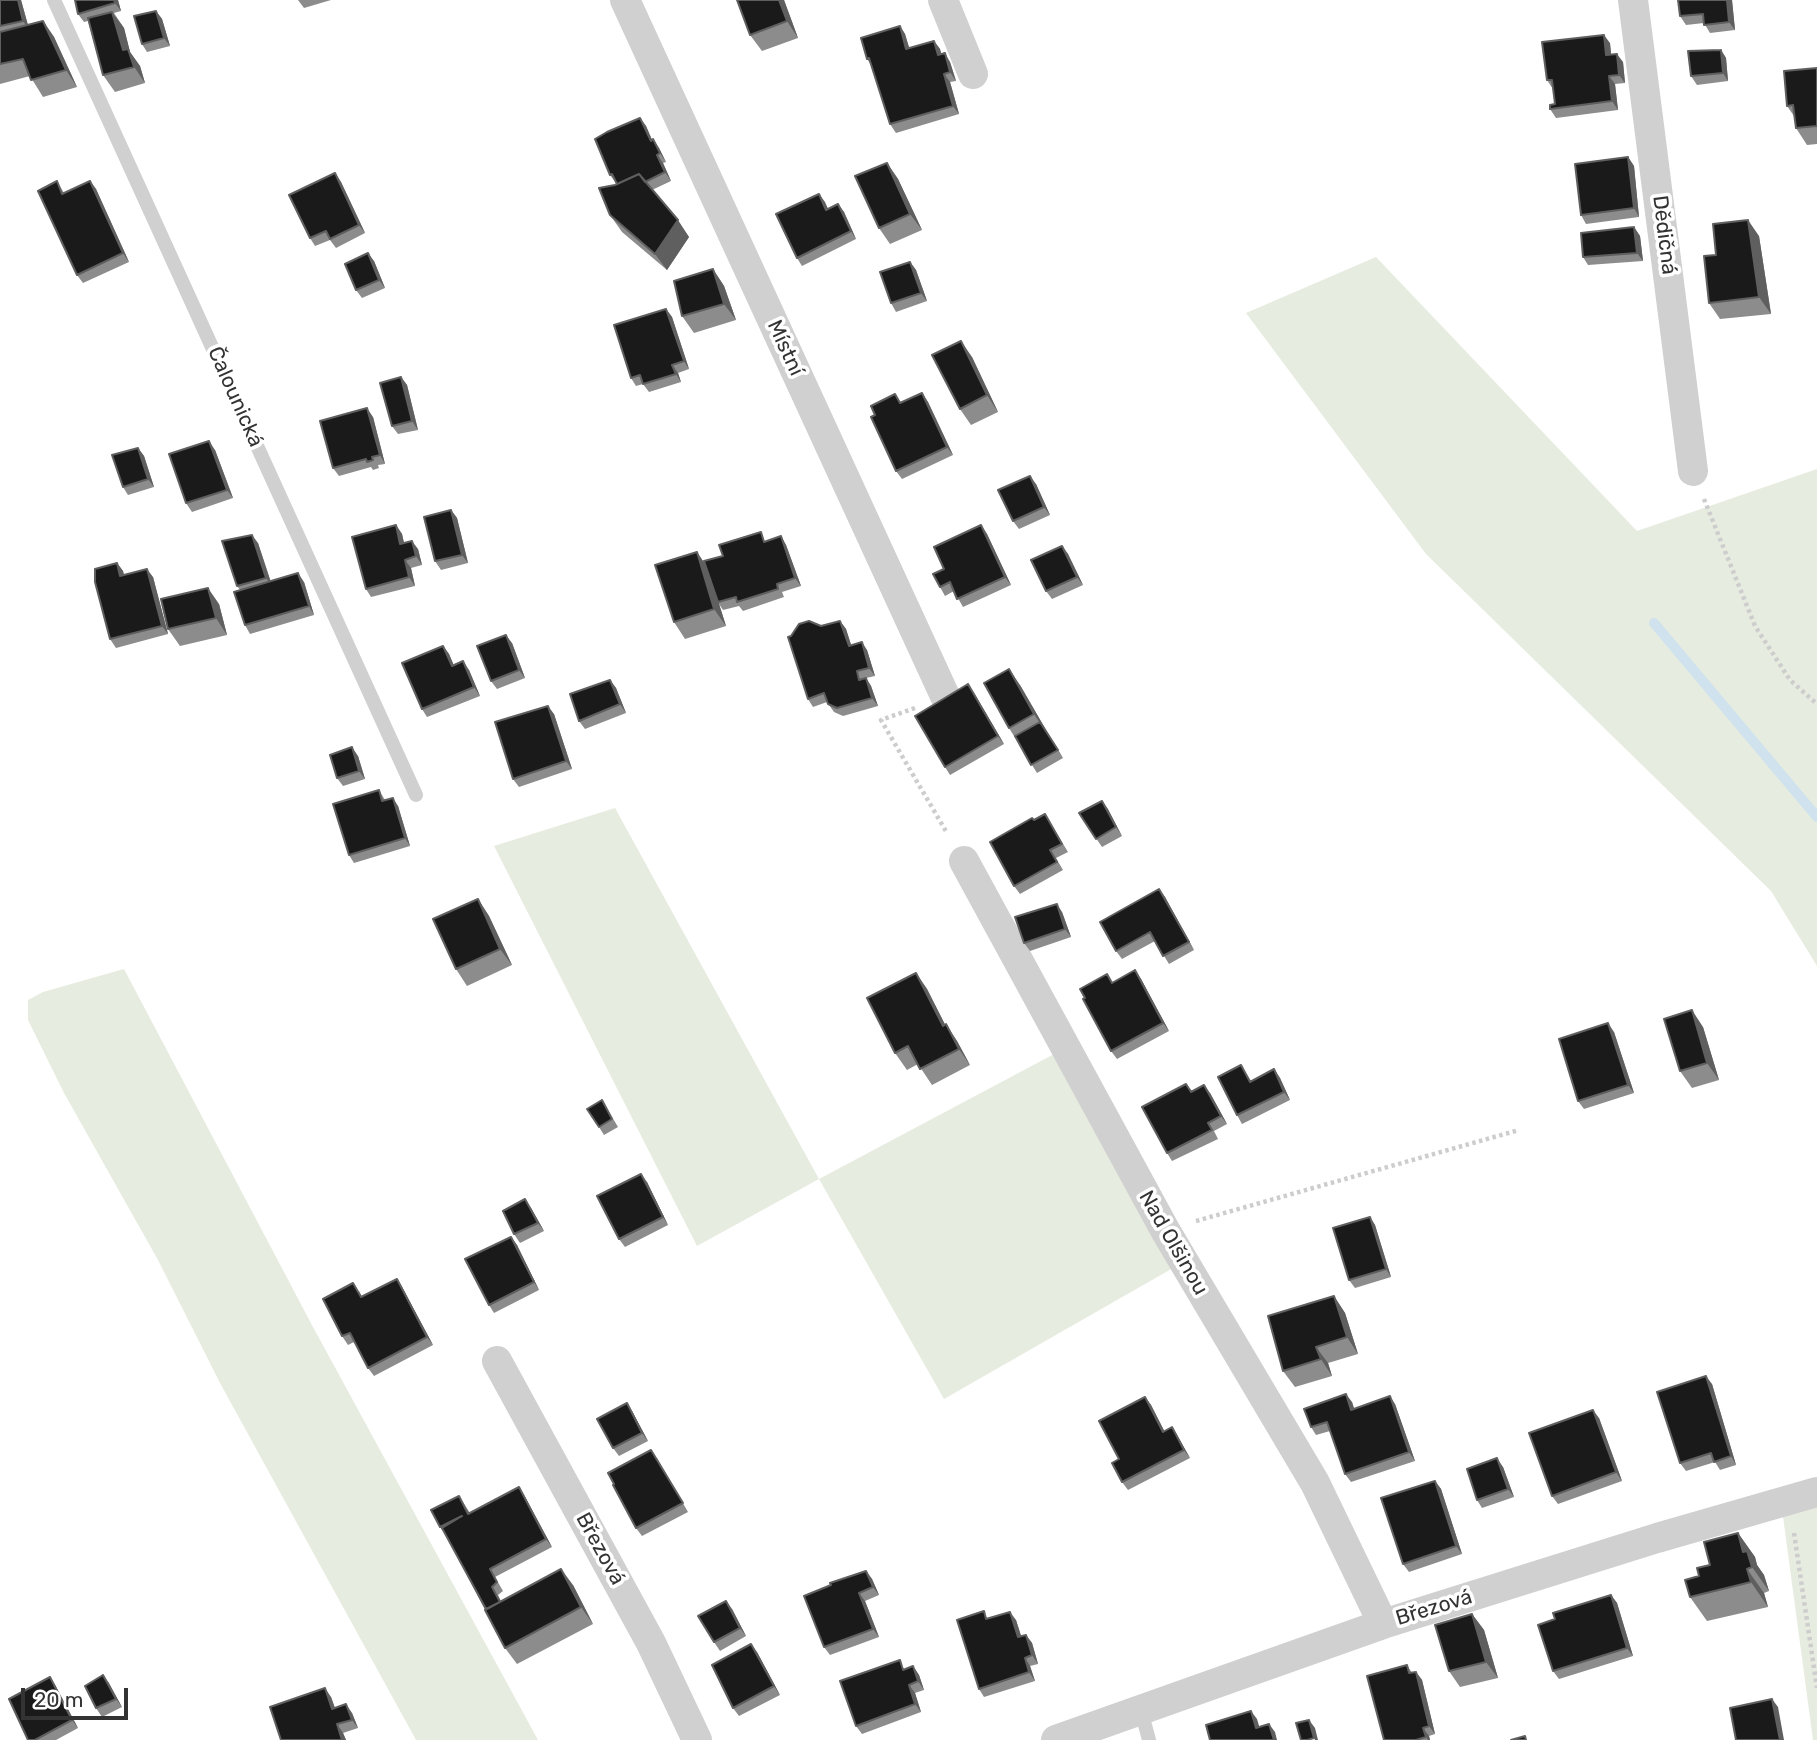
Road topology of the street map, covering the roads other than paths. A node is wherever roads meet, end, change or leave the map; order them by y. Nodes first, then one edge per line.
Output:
1 (54, 0) edge
2 (625, 0) edge
3 (943, 0) edge
4 (1633, 0) edge
5 (973, 74) dead end
6 (1693, 471) road end
7 (945, 696) edge
8 (416, 795) dead end
9 (964, 861) road end
10 (497, 1361) dead end
11 (1803, 1496) edge
12 (1383, 1624) junction
13 (1141, 1710) junction
14 (697, 1740) edge
15 (1056, 1740) edge
16 (1149, 1740) edge

1 - 8 lane, Čalounická
2 - 7 street, Místní
3 - 5 street
4 - 6 street, Dědičná
9 - 12 street, Nad Olšinou
10 - 14 street, Březová
11 - 12 street, Březová
12 - 13 street, Březová
13 - 15 street, Březová
13 - 16 lane

